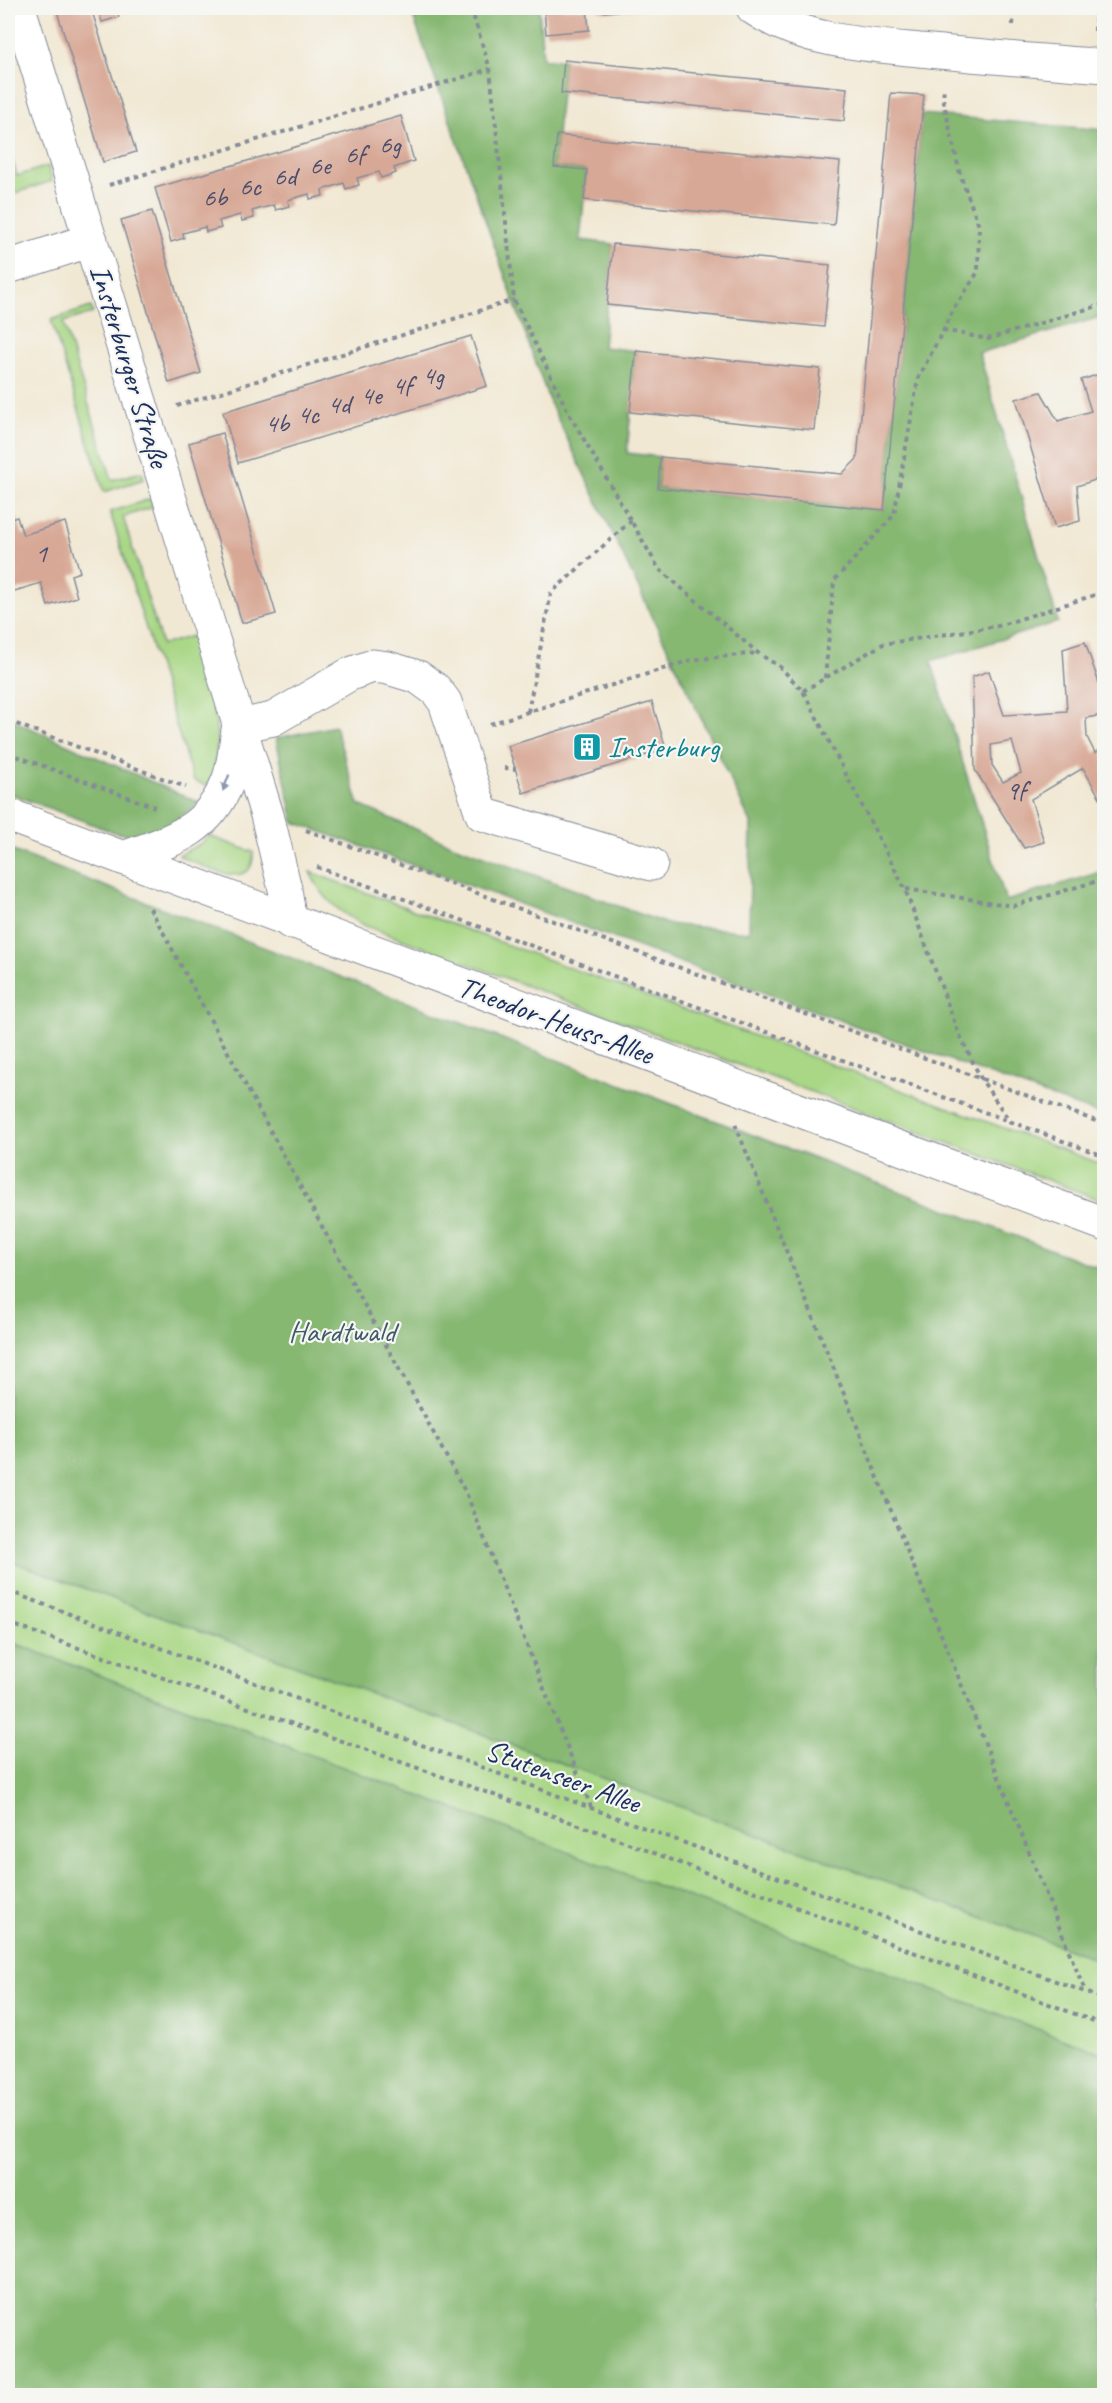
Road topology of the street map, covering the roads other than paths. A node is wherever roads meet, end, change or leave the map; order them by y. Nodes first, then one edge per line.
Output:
1 (19, 8) edge
2 (753, 8) edge
3 (1104, 66) edge
4 (91, 240) junction
5 (8, 267) edge
6 (239, 726) junction
7 (8, 815) edge
8 (123, 858) junction
9 (651, 864) dead end
10 (290, 922) junction
11 (1104, 1224) edge

1 - 4 street, Insterburger Straße
2 - 3 street
4 - 5 street
4 - 6 street, Insterburger Straße
6 -> 8 street, Insterburger Straße
6 - 9 street
6 - 10 street, Insterburger Straße
7 - 8 street, Theodor-Heuss-Allee
8 - 10 street, Theodor-Heuss-Allee
10 - 11 street, Theodor-Heuss-Allee

